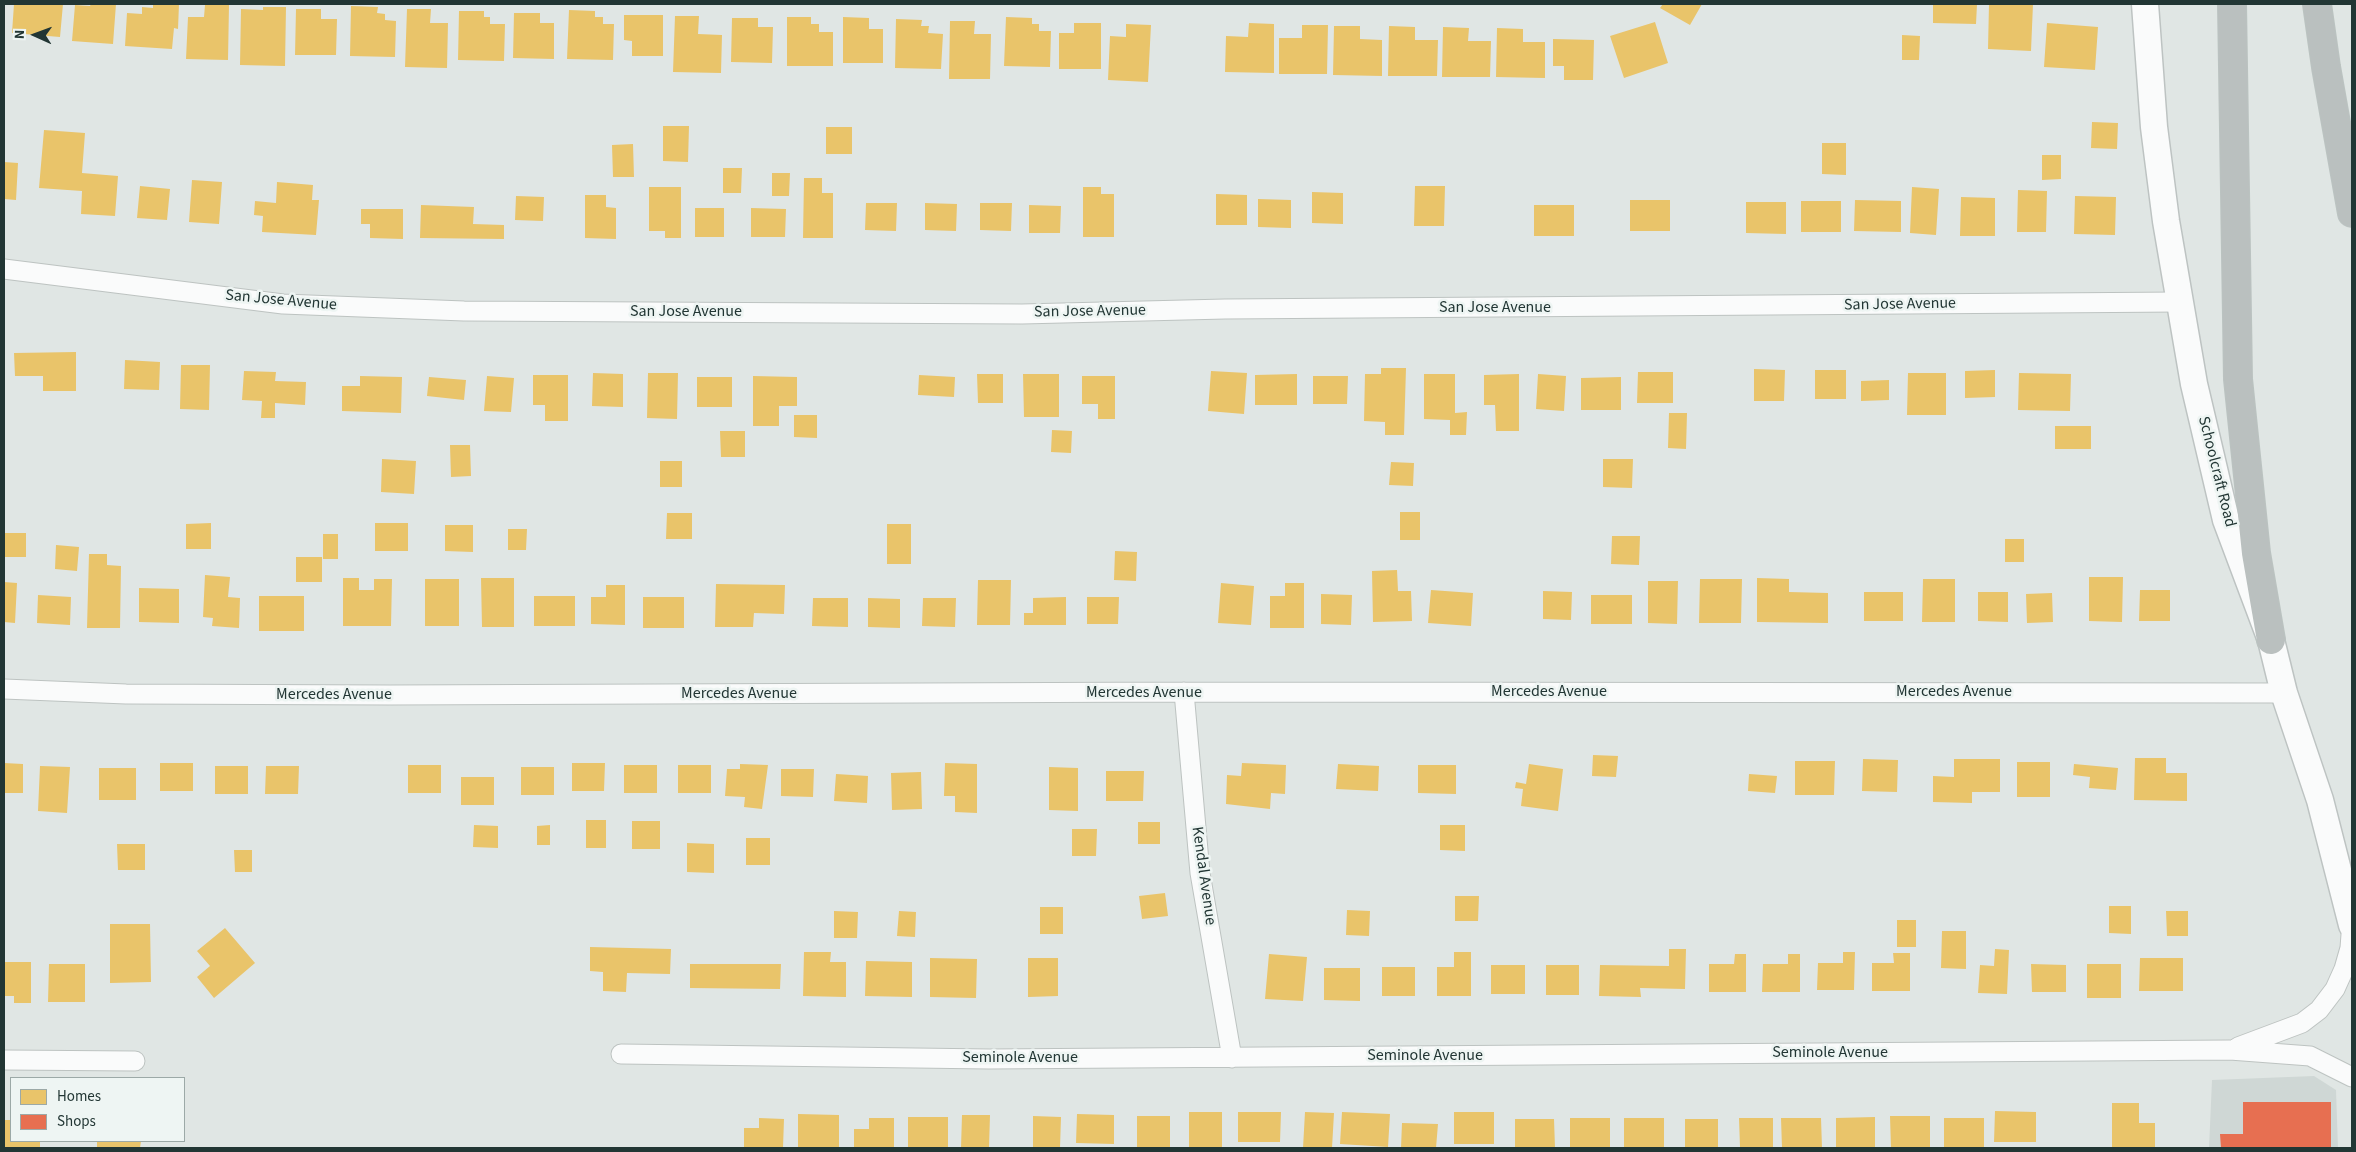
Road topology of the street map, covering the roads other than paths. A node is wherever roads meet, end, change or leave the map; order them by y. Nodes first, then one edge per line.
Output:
1 (2146, 4) edge
2 (2232, 4) edge
3 (2317, 4) edge
4 (2352, 213) edge
5 (4, 269) edge
6 (2180, 302) junction
7 (2271, 640) junction
8 (4, 688) edge
9 (1184, 692) junction
10 (2284, 692) junction
11 (2352, 921) edge
12 (2352, 925) edge
13 (2230, 1050) junction
14 (621, 1054) dead end
15 (1232, 1058) junction
16 (4, 1060) edge
17 (135, 1061) dead end
18 (2352, 1077) edge

1 - 6 main road, Schoolcraft Road
2 - 7 highway
3 - 4 highway
5 - 6 street, San Jose Avenue
6 - 7 main road, Schoolcraft Road
7 - 10 main road, Schoolcraft Road
8 - 9 street, Mercedes Avenue
9 - 10 street, Mercedes Avenue
9 - 15 street, Kendal Avenue
10 - 11 main road, Schoolcraft Road
11 - 12 main road, Schoolcraft Road
11 - 13 street
13 - 15 street, Seminole Avenue
13 - 18 street, Seminole Avenue
14 - 15 street, Seminole Avenue
16 - 17 street

